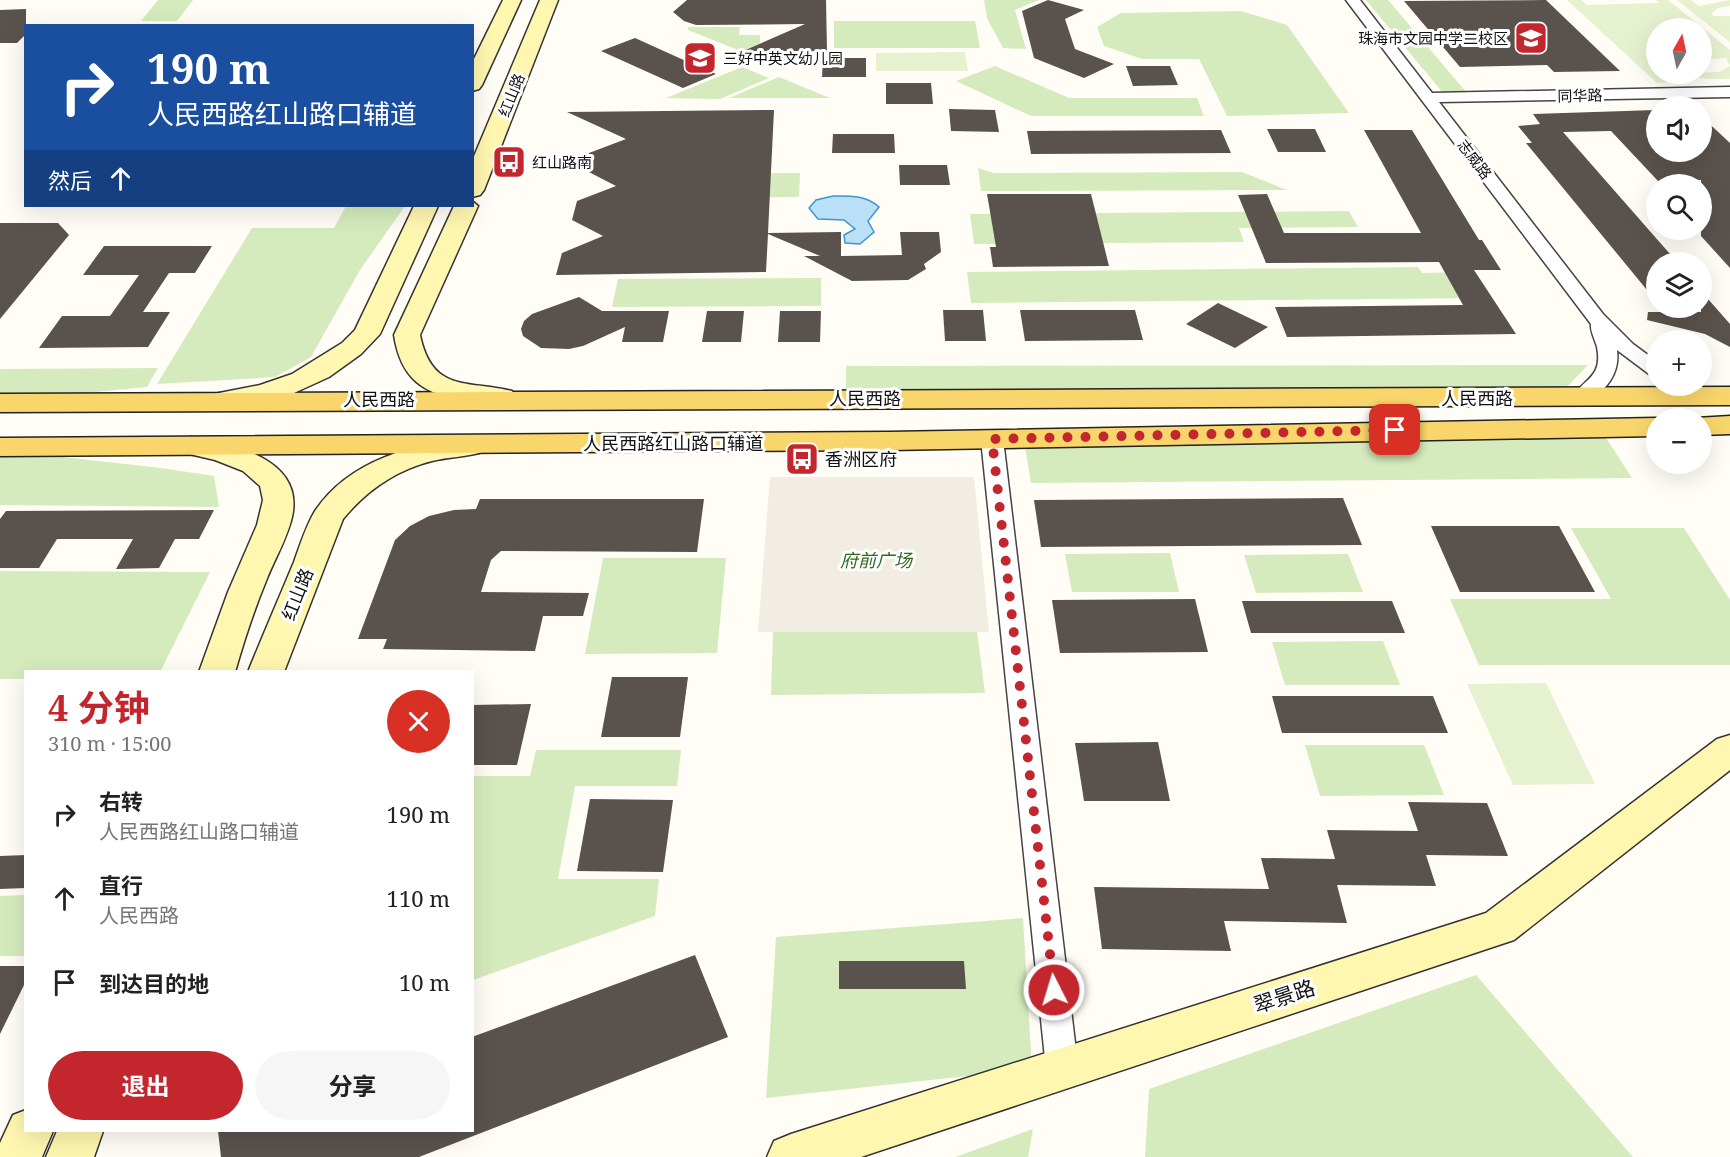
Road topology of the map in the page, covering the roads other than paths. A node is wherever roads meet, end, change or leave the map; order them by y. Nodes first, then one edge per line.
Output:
1 (512, 0) edge
2 (549, 0) edge
3 (1353, 0) edge
4 (474, 81) edge
5 (1730, 92) edge
6 (1429, 98) junction
7 (474, 185) edge
8 (426, 207) edge
9 (466, 207) edge
10 (1596, 318) junction
11 (1646, 363) edge
12 (1646, 395) edge
13 (1582, 397) junction
14 (519, 399) junction
15 (214, 401) junction
16 (0, 403) edge
17 (1730, 425) edge
18 (1712, 426) edge
19 (1646, 427) edge
20 (1349, 430) joint
21 (992, 439) junction
22 (502, 444) junction
23 (191, 446) junction
24 (0, 447) edge
25 (218, 670) edge
26 (267, 670) edge
27 (1730, 749) edge
28 (1062, 1068) junction
29 (30, 1132) edge
30 (81, 1132) edge
31 (18, 1157) edge
32 (70, 1157) edge
33 (791, 1157) edge

1 - 4 main road
2 - 7 main road, 红山路
3 - 6 street, 志威路
5 - 6 street, 同华路
6 - 10 street, 志威路
8 - 15 main road
9 - 14 main road
10 - 11 street, 志威路
10 - 13 street, 志威路
12 - 13 main road, 人民西路
13 - 14 main road, 人民西路
14 - 15 main road, 人民西路
15 - 16 main road, 人民西路
17 - 18 main road
19 - 20 main road, 人民西路
20 - 21 main road, 人民西路红山路口辅道
21 - 22 main road, 人民西路红山路口辅道
21 - 28 street
22 - 23 main road
22 - 26 main road, 红山路
23 - 24 main road
23 - 25 main road
27 - 28 main road, 翠景路
28 - 33 main road, 翠景路
29 - 31 main road
30 - 32 main road

